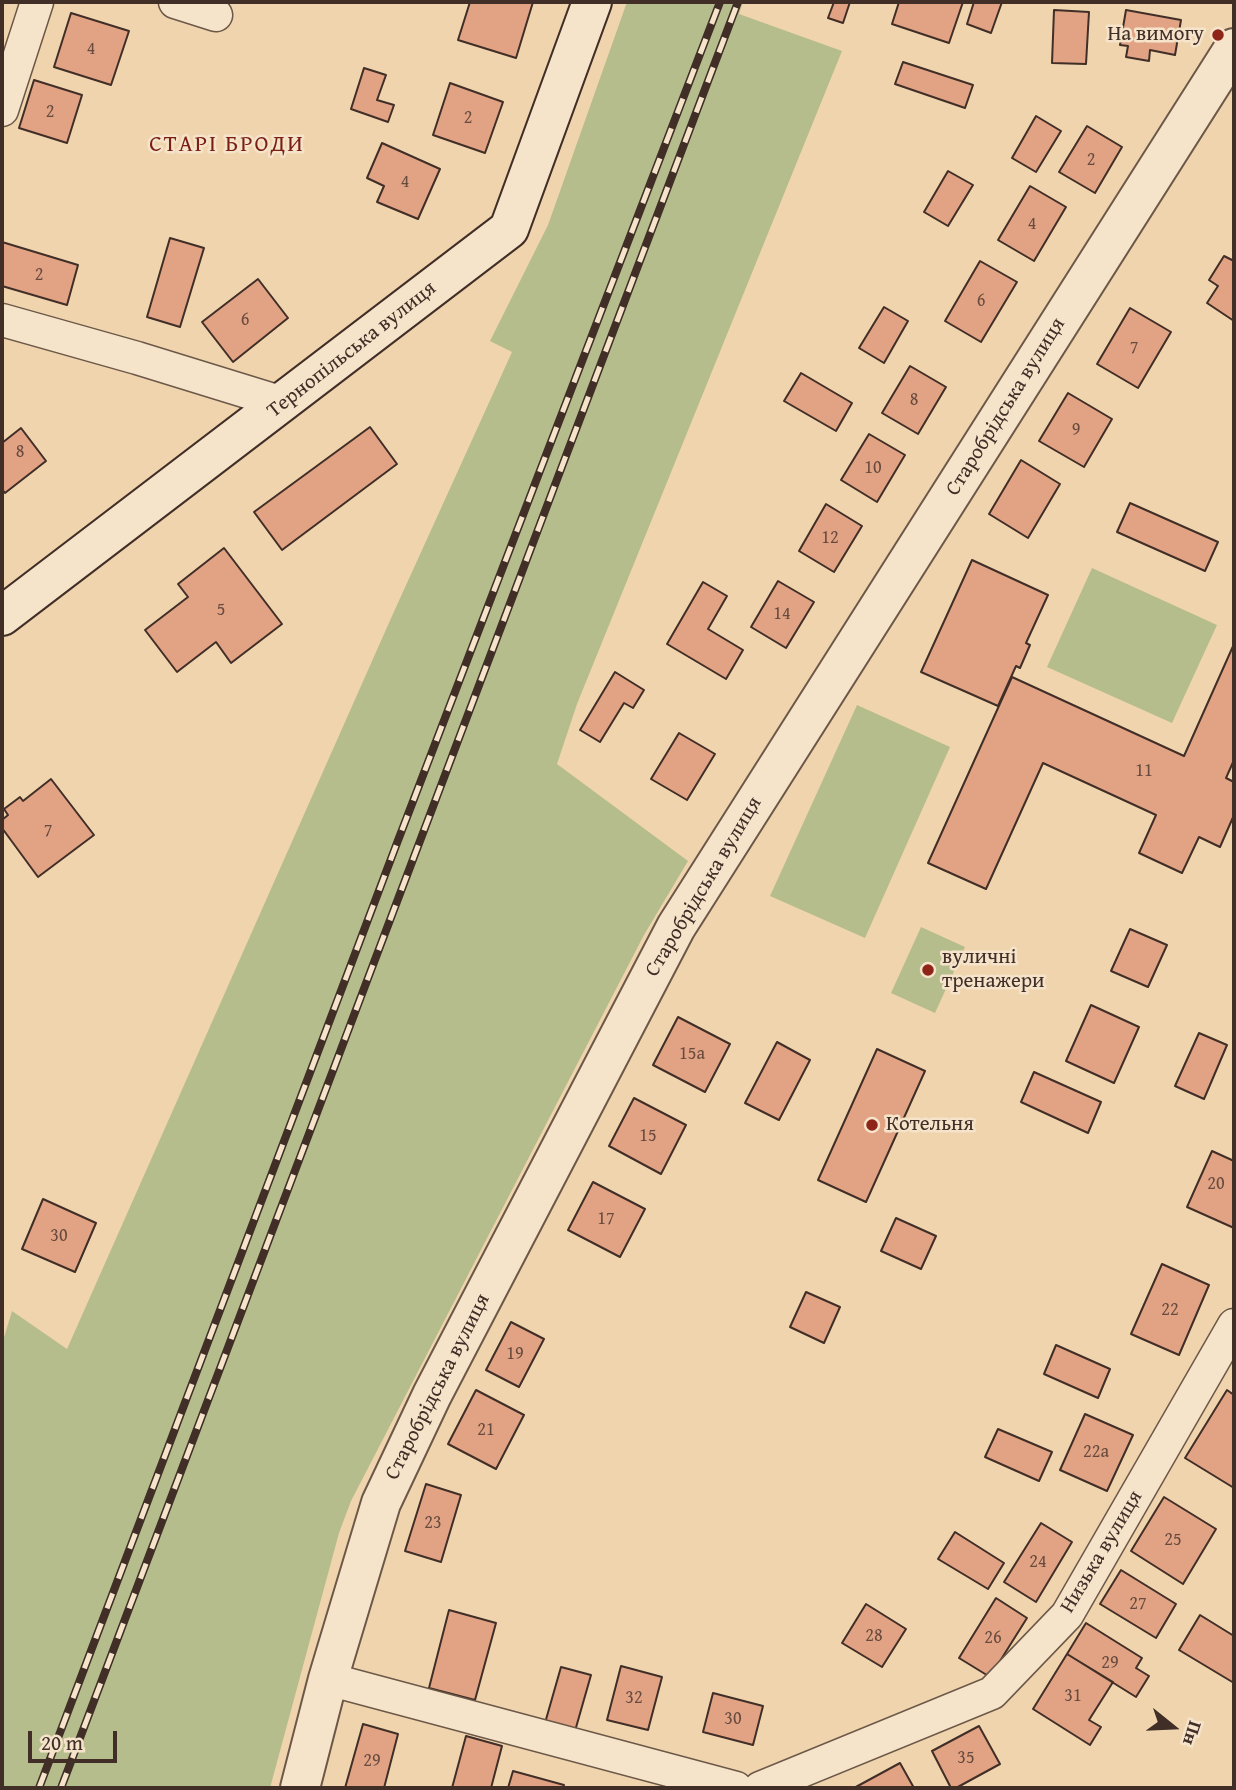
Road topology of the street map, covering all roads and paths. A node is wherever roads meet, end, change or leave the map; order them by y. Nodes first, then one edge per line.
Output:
1 (37, 2) edge
2 (174, 2) edge
3 (592, 2) edge
4 (216, 15) dead end
5 (1234, 48) edge
6 (2, 110) edge
7 (2, 320) edge
8 (283, 403) junction
9 (2, 616) edge
10 (1234, 1325) edge
11 (328, 1679) junction
12 (300, 1788) edge
13 (736, 1788) edge
14 (761, 1788) edge

1 - 6 street
2 - 4 street
3 - 8 street, Тернопільська вулиця
5 - 11 street, Старобрідська вулиця
7 - 8 street
8 - 9 street, Тернопільська вулиця
10 - 14 street, Низька вулиця
11 - 12 street, Старобрідська вулиця
11 - 13 street

